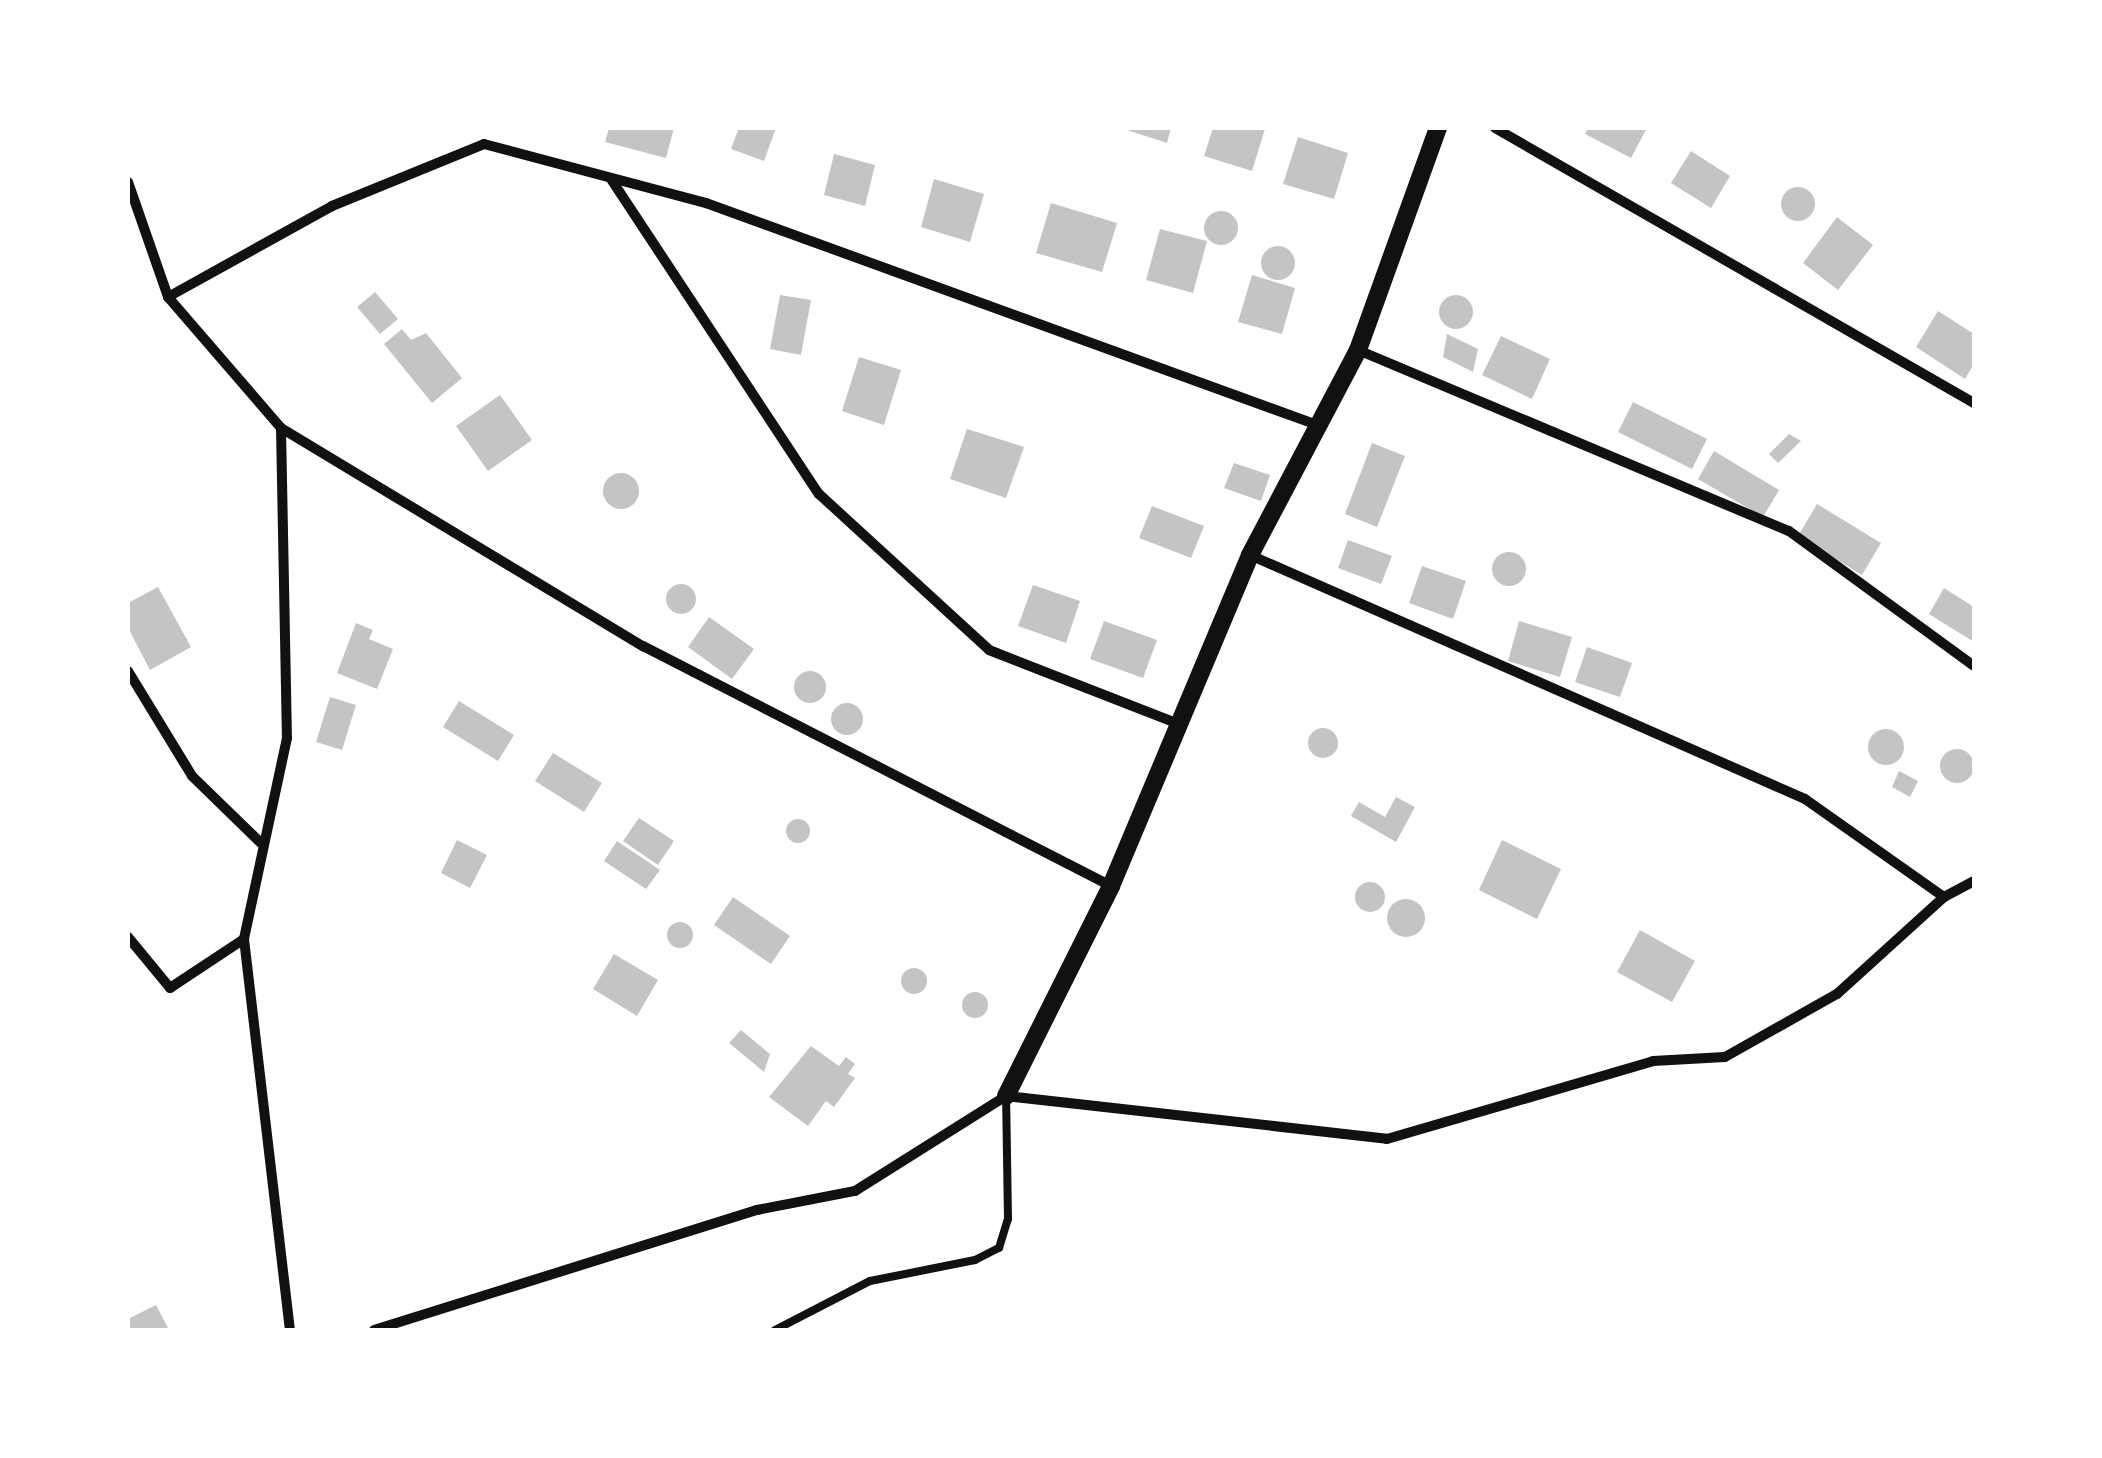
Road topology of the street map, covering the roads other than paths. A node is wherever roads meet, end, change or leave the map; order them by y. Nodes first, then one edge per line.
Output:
1 (1438, 128) edge
2 (1494, 128) edge
3 (610, 178) junction
4 (128, 182) edge
5 (168, 297) junction
6 (1358, 350) junction
7 (1974, 403) edge
8 (1320, 426) junction
9 (282, 428) junction
10 (1250, 556) junction
11 (1974, 666) edge
12 (128, 671) edge
13 (1178, 724) junction
14 (261, 843) junction
15 (1974, 880) edge
16 (1110, 886) junction
17 (1944, 897) junction
18 (128, 937) edge
19 (244, 938) junction
20 (1006, 1096) junction
21 (290, 1330) edge
22 (374, 1330) edge
23 (775, 1330) edge

1 - 6 street
2 - 7 street
3 - 5 street
3 - 8 street
3 - 13 street
4 - 5 street
5 - 9 street
6 - 8 street
6 - 11 street
8 - 10 street
9 - 14 street
9 - 16 street
10 - 13 street
10 - 17 street
12 - 14 street
13 - 16 street
14 - 19 street
15 - 17 street
16 - 20 street
17 - 20 street
18 - 19 street
19 - 21 street
20 - 22 street
20 - 23 lane

